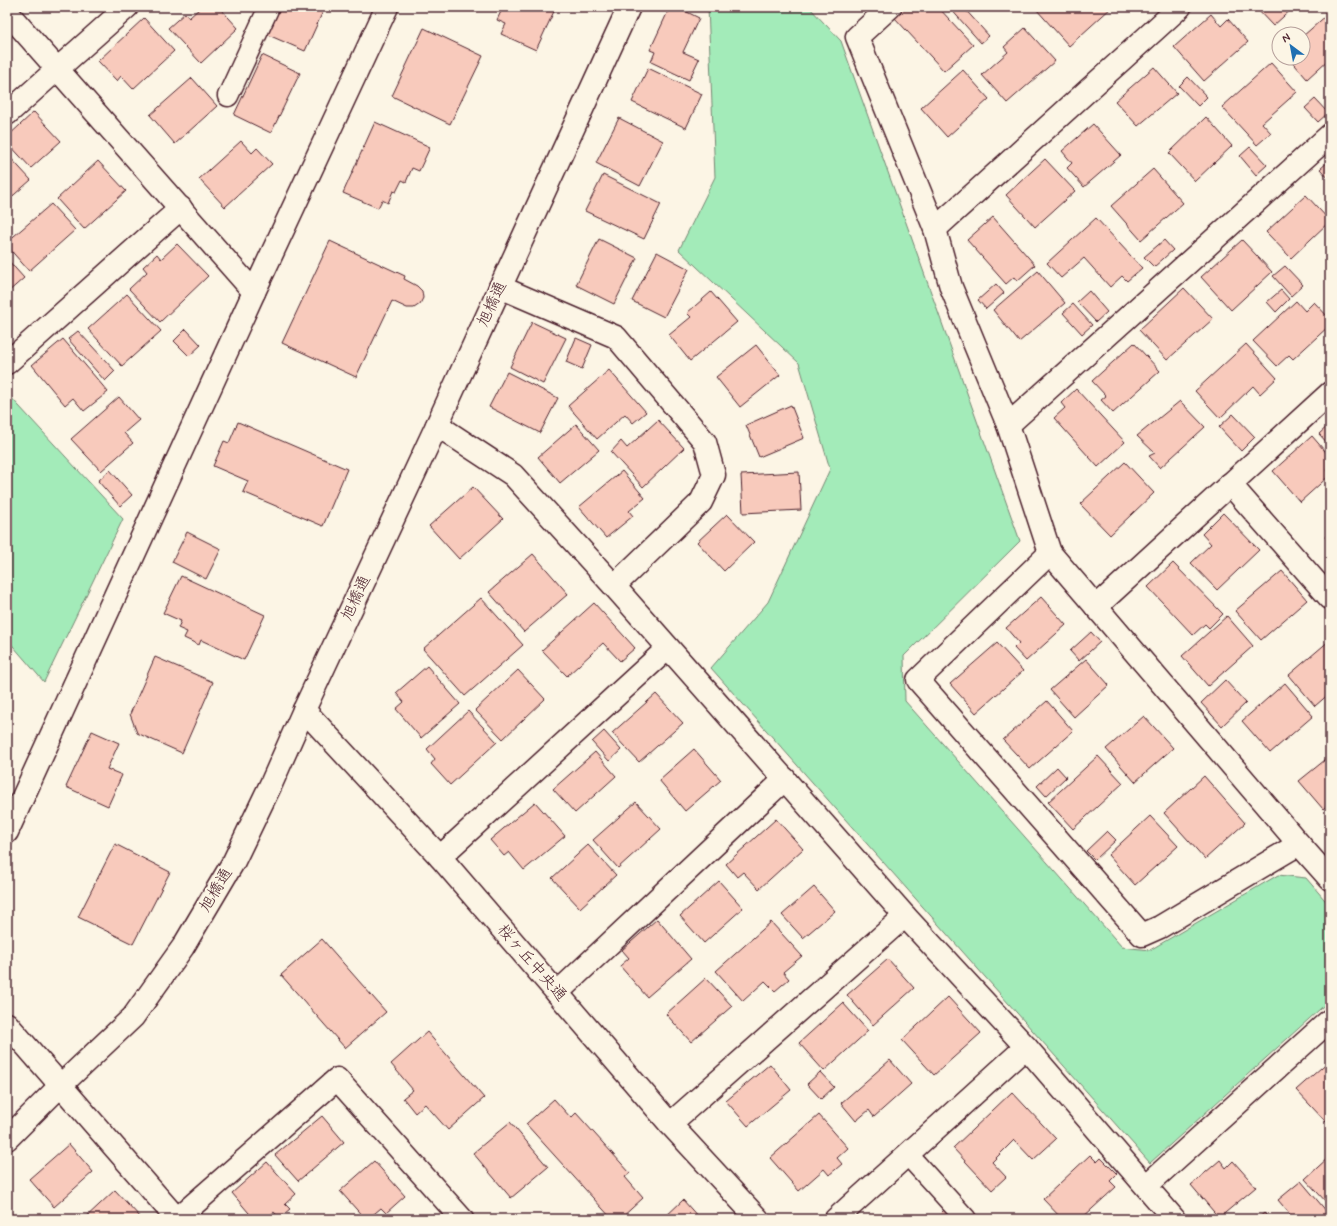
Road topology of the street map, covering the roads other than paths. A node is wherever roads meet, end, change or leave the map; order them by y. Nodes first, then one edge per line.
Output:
1 (127, 7) edge
2 (269, 7) edge
3 (387, 7) edge
4 (628, 7) edge
5 (890, 7) edge
6 (1180, 7) edge
7 (7, 12) edge
8 (58, 69) junction
9 (228, 96) dead end
10 (7, 114) edge
11 (1330, 135) edge
12 (181, 208) junction
13 (935, 229) junction
14 (500, 287) junction
15 (254, 292) junction
16 (7, 363) edge
17 (1330, 393) edge
18 (437, 425) junction
19 (1008, 425) junction
20 (1230, 484) junction
21 (1050, 553) junction
22 (614, 586) junction
23 (1330, 598) edge
24 (1096, 607) junction
25 (668, 648) junction
26 (304, 710) junction
27 (785, 779) junction
28 (7, 832) edge
29 (1298, 844) junction
30 (440, 857) junction
31 (1330, 880) edge
32 (905, 916) junction
33 (557, 993) junction
34 (1330, 1020) edge
35 (7, 1024) edge
36 (1026, 1047) junction
37 (60, 1086) junction
38 (670, 1124) junction
39 (7, 1139) edge
40 (908, 1155) junction
41 (1146, 1186) junction
42 (177, 1219) edge
43 (462, 1219) edge
44 (758, 1219) edge
45 (836, 1219) edge
46 (966, 1219) edge
47 (1174, 1219) edge

1 - 8 street
2 - 9 lane
3 - 15 street
4 - 14 street, 旭橋通
5 - 13 street
6 - 13 street
7 - 8 street
8 - 10 street
8 - 12 street
11 - 19 street
12 - 15 street
12 - 16 street
13 - 19 street
14 - 18 street, 旭橋通
14 - 22 street
15 - 28 street
17 - 20 street
18 - 22 street
18 - 26 street, 旭橋通
19 - 21 street
20 - 23 street
20 - 24 street
21 - 24 street
21 - 29 street
22 - 25 street
24 - 29 street
25 - 27 street
25 - 30 street
26 - 30 street, 桜ヶ丘中央通
26 - 37 street, 旭橋通
27 - 32 street
27 - 33 street
29 - 31 street
30 - 33 street, 桜ヶ丘中央通
32 - 36 street
32 - 38 street
33 - 38 street, 桜ヶ丘中央通
34 - 41 street
35 - 37 street
36 - 40 street
36 - 41 street
37 - 39 street, 旭橋通
37 - 42 street
38 - 44 street, 桜ヶ丘中央通
40 - 45 street
40 - 46 lane
41 - 47 street
42 - 43 street

